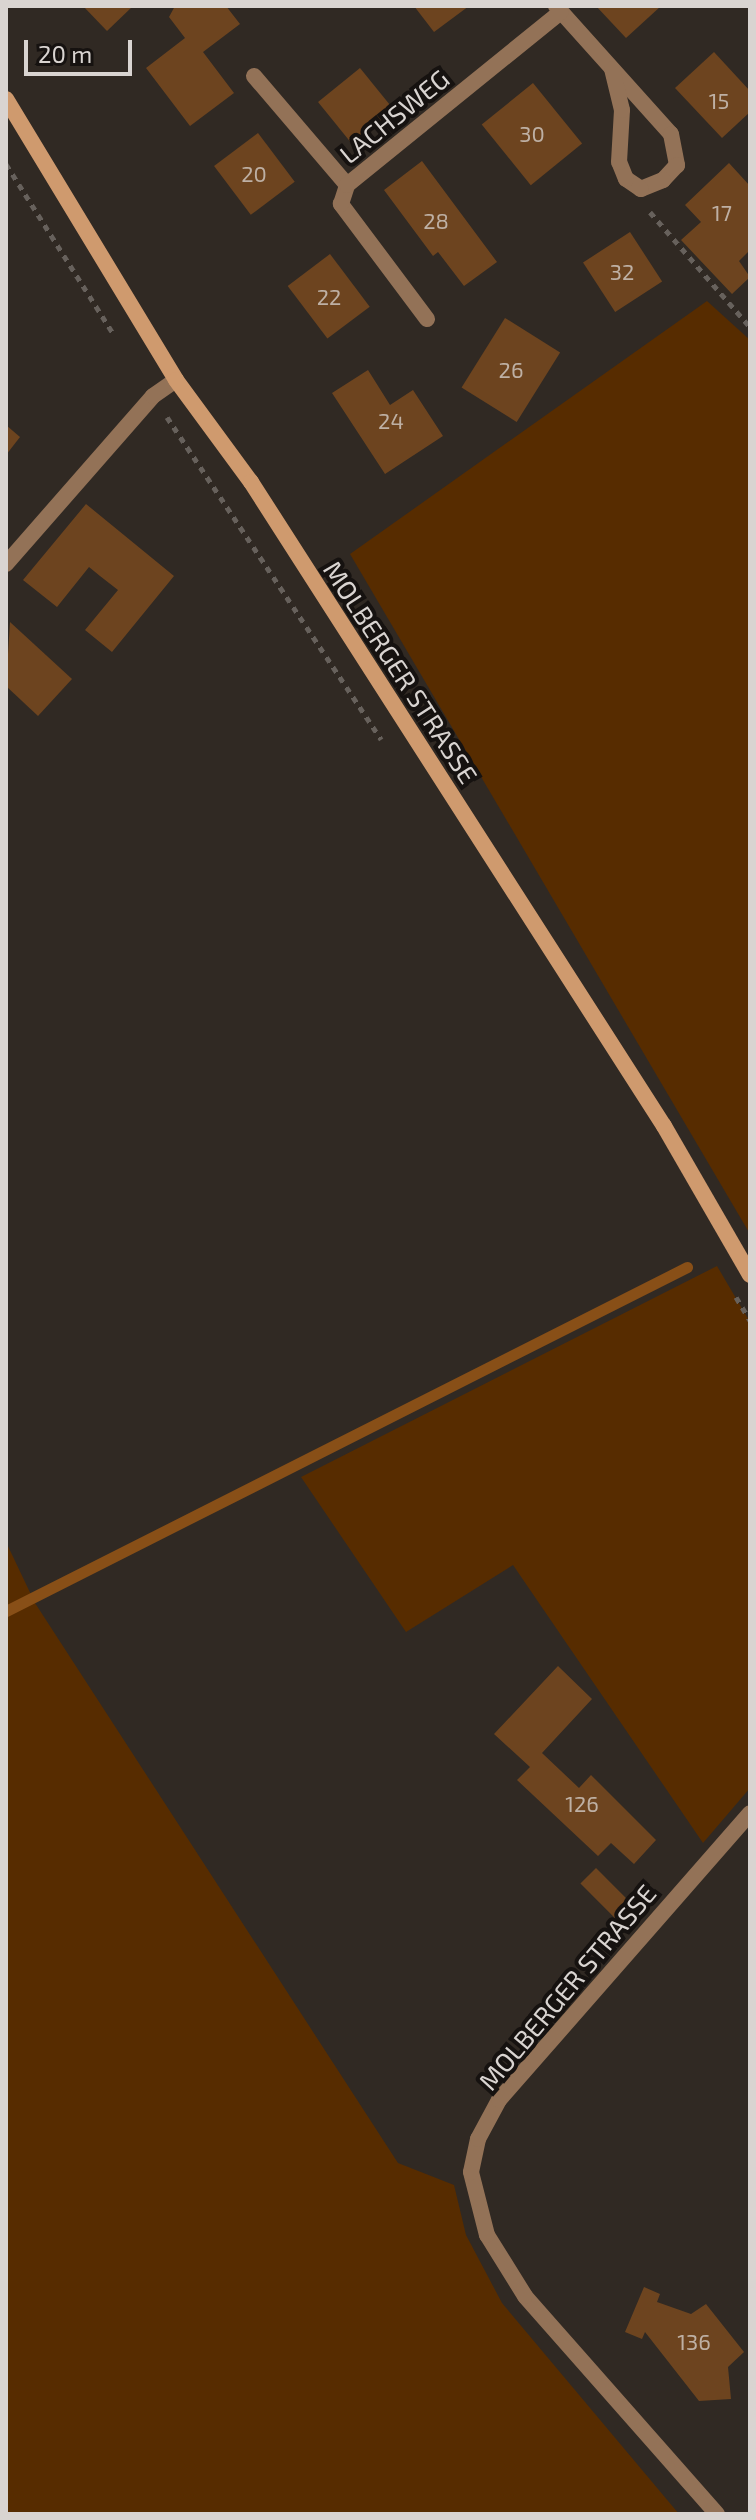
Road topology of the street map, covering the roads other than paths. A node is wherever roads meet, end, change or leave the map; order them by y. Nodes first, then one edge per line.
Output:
1 (558, 9) edge
2 (612, 69) junction
3 (254, 76) dead end
4 (6, 99) edge
5 (347, 185) junction
6 (427, 319) dead end
7 (176, 380) junction
8 (6, 564) edge
9 (750, 1275) edge
10 (750, 1813) edge
11 (717, 2514) edge

1 - 2 street, LACHSWEG
1 - 5 street, LACHSWEG
2 - 2 street, LACHSWEG
3 - 5 street
4 - 7 main road, MOLBERGER STRASSE
5 - 6 street, LACHSWEG
7 - 8 street
7 - 9 main road, MOLBERGER STRASSE
10 - 11 street, MOLBERGER STRASSE

